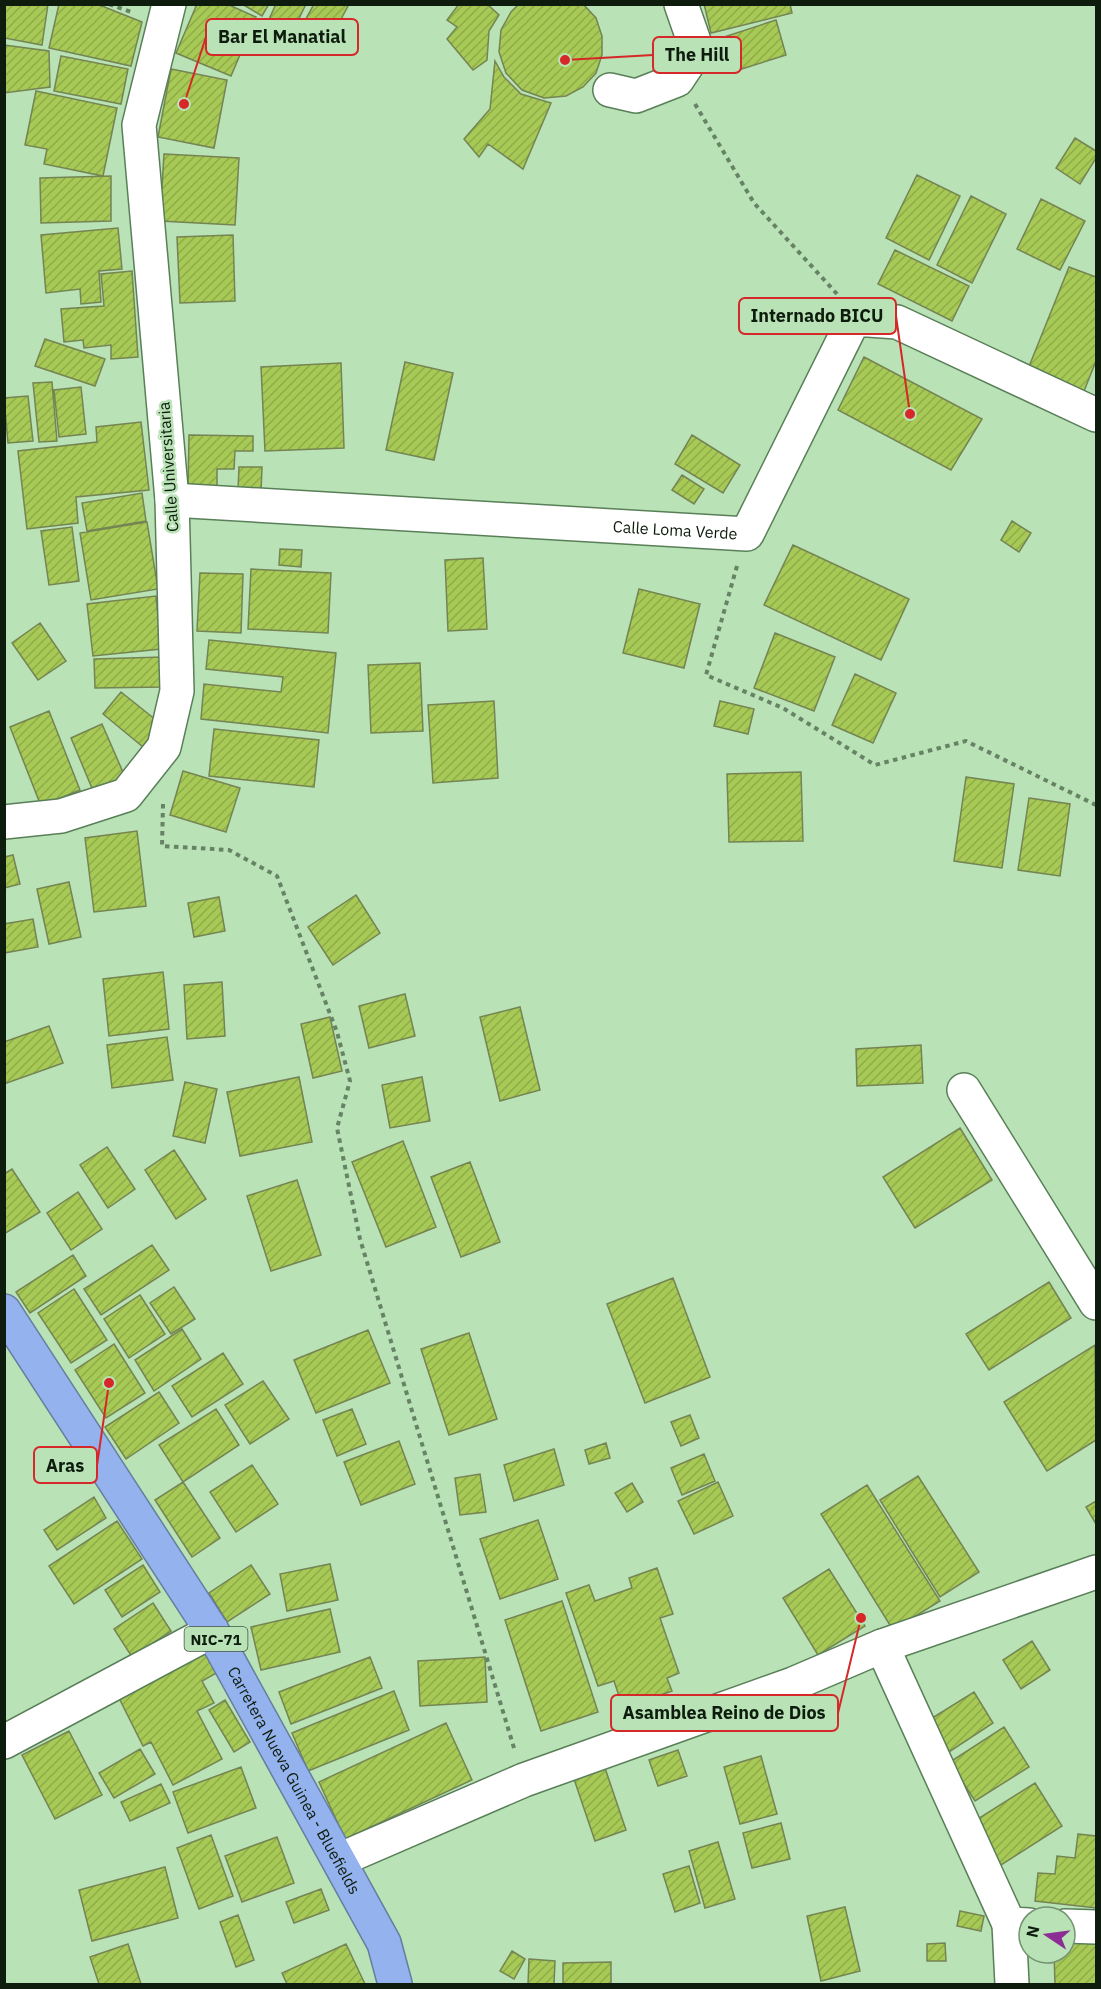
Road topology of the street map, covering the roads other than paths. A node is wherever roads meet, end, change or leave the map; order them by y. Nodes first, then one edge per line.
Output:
1 (169, 4) edge
2 (681, 4) edge
3 (610, 90) dead end
4 (1096, 415) edge
5 (172, 500) junction
6 (4, 822) edge
7 (964, 1090) dead end
8 (1096, 1303) edge
9 (4, 1311) edge
10 (1096, 1572) edge
11 (212, 1631) junction
12 (882, 1646) junction
13 (4, 1742) edge
14 (339, 1860) junction
15 (1017, 1921) edge
16 (1077, 1926) edge
17 (1096, 1927) edge
18 (1017, 1942) edge
19 (395, 1984) edge
20 (1012, 1984) edge

1 - 5 street, Calle Universitaria
2 - 3 street
4 - 5 street, Calle Loma Verde
5 - 6 street, Calle Universitaria
7 - 8 street
9 - 11 highway, Carretera Nueva Guinea - Bluefields / NIC-71
10 - 12 street
11 - 13 street
11 - 14 highway, Carretera Nueva Guinea - Bluefields / NIC-71
12 - 14 street
12 - 15 street
14 - 19 highway, Carretera Nueva Guinea - Bluefields / NIC-71
16 - 17 street
18 - 20 street

